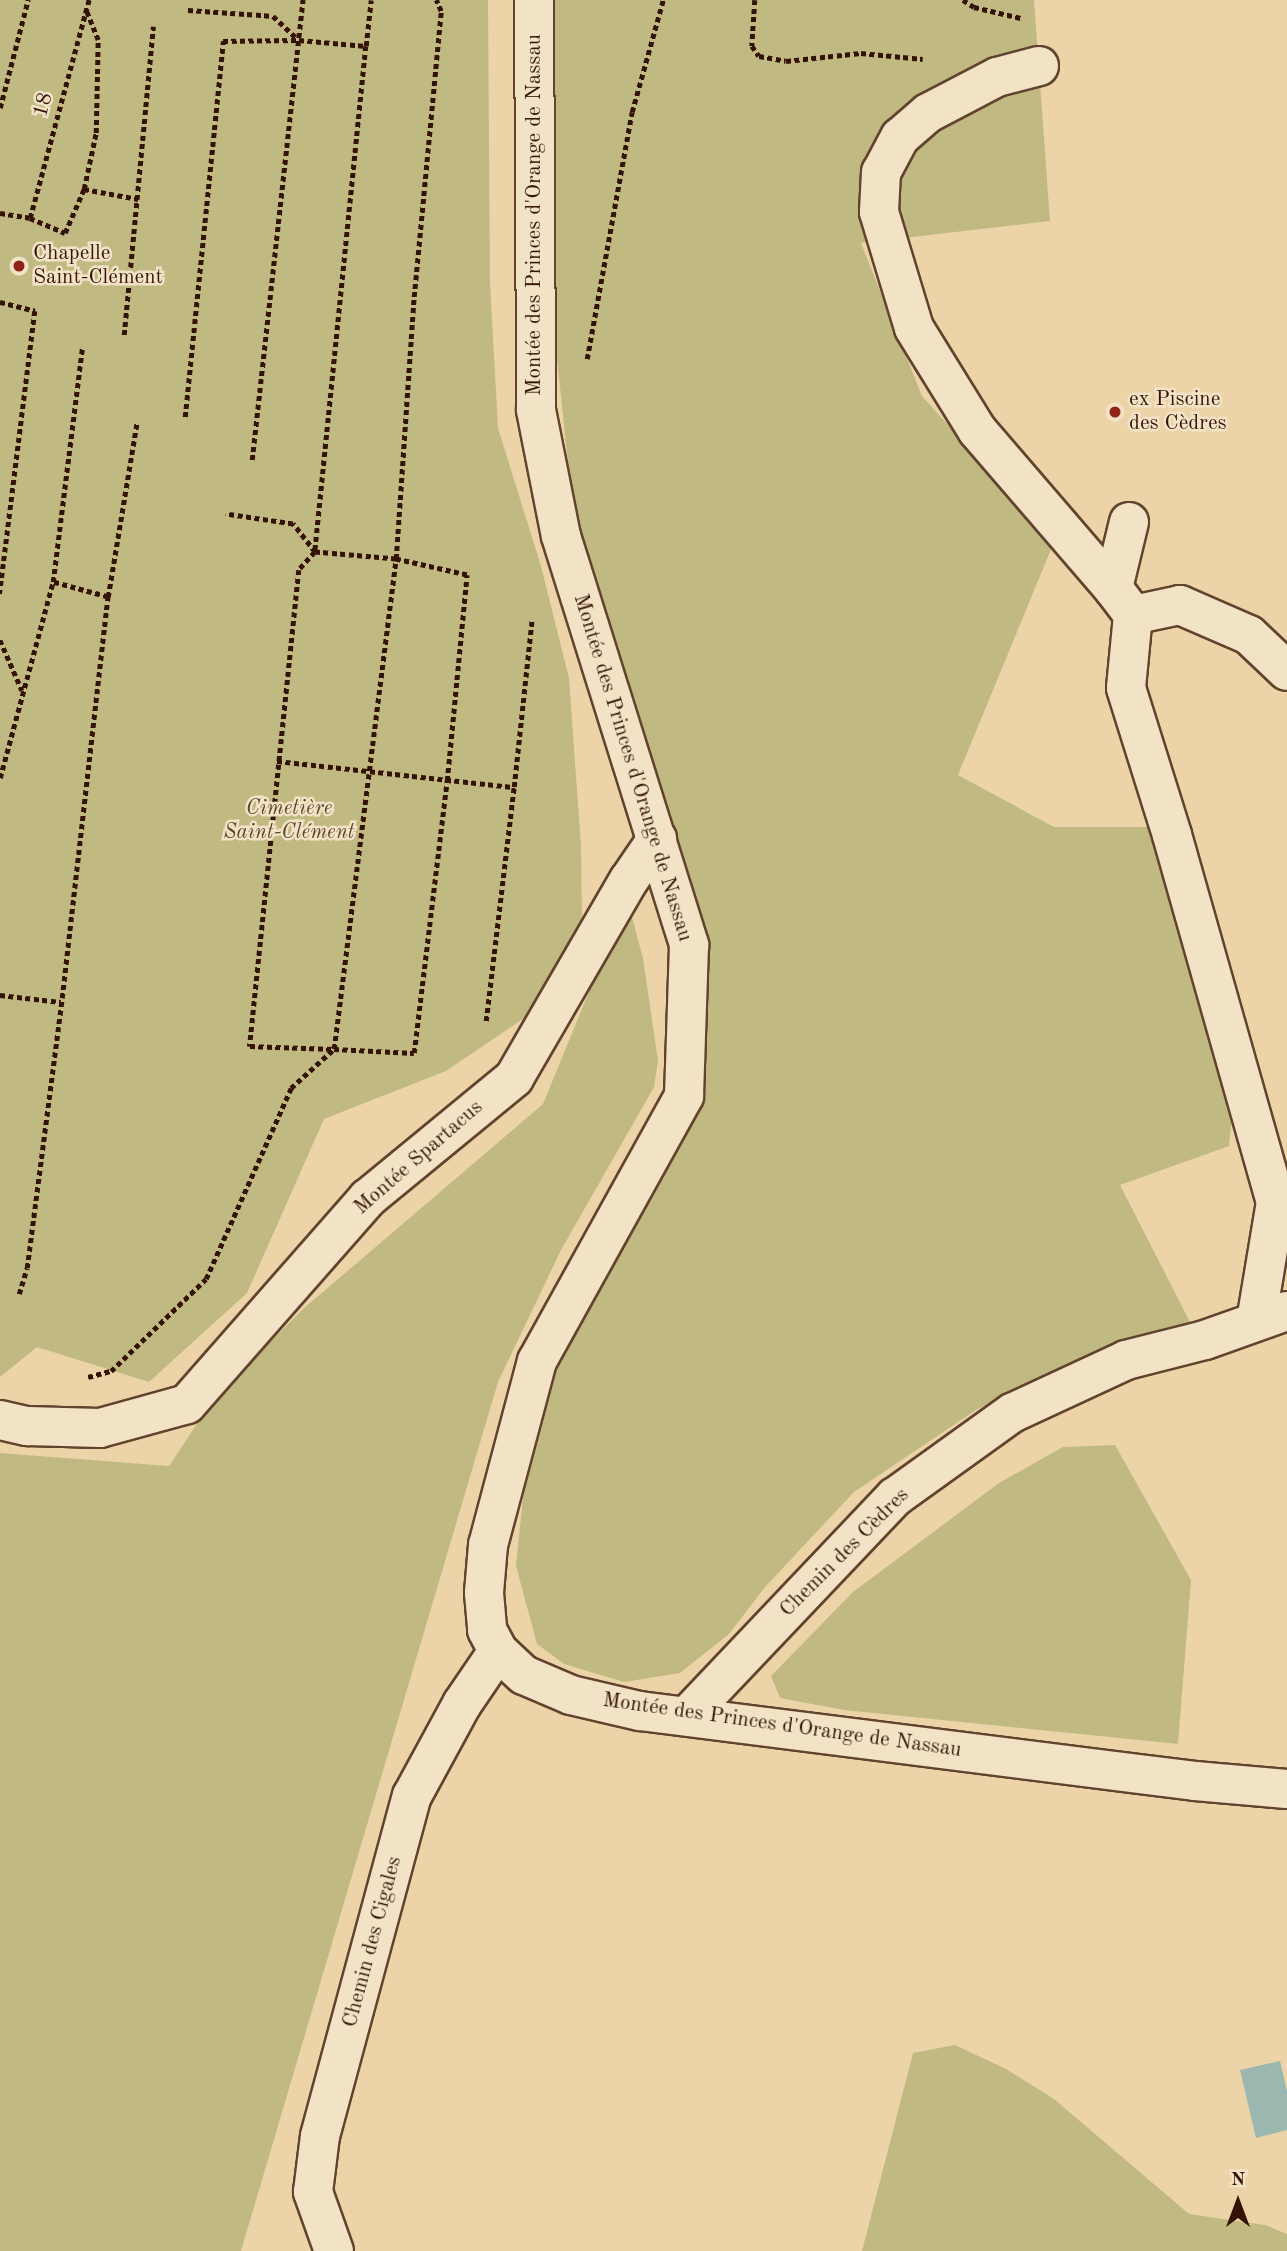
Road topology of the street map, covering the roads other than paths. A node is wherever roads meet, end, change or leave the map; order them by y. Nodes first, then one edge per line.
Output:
1 (534, 0) edge
2 (1039, 66) dead end
3 (1129, 522) dead end
4 (1123, 601) junction
5 (1287, 671) edge
6 (657, 838) junction
7 (1271, 1316) edge
8 (0, 1420) edge
9 (498, 1651) junction
10 (687, 1716) junction
11 (1287, 1789) edge
12 (334, 2251) edge

1 - 6 street, Montée des Princes d'Orange de Nassau
2 - 4 street
3 - 4 street
4 - 5 street
4 - 7 street
6 - 8 street, Montée Spartacus
6 - 9 street, Montée des Princes d'Orange de Nassau
7 - 10 street, Chemin des Cèdres
9 - 10 street, Montée des Princes d'Orange de Nassau
9 - 12 street, Chemin des Cigales
10 - 11 street, Montée des Princes d'Orange de Nassau

